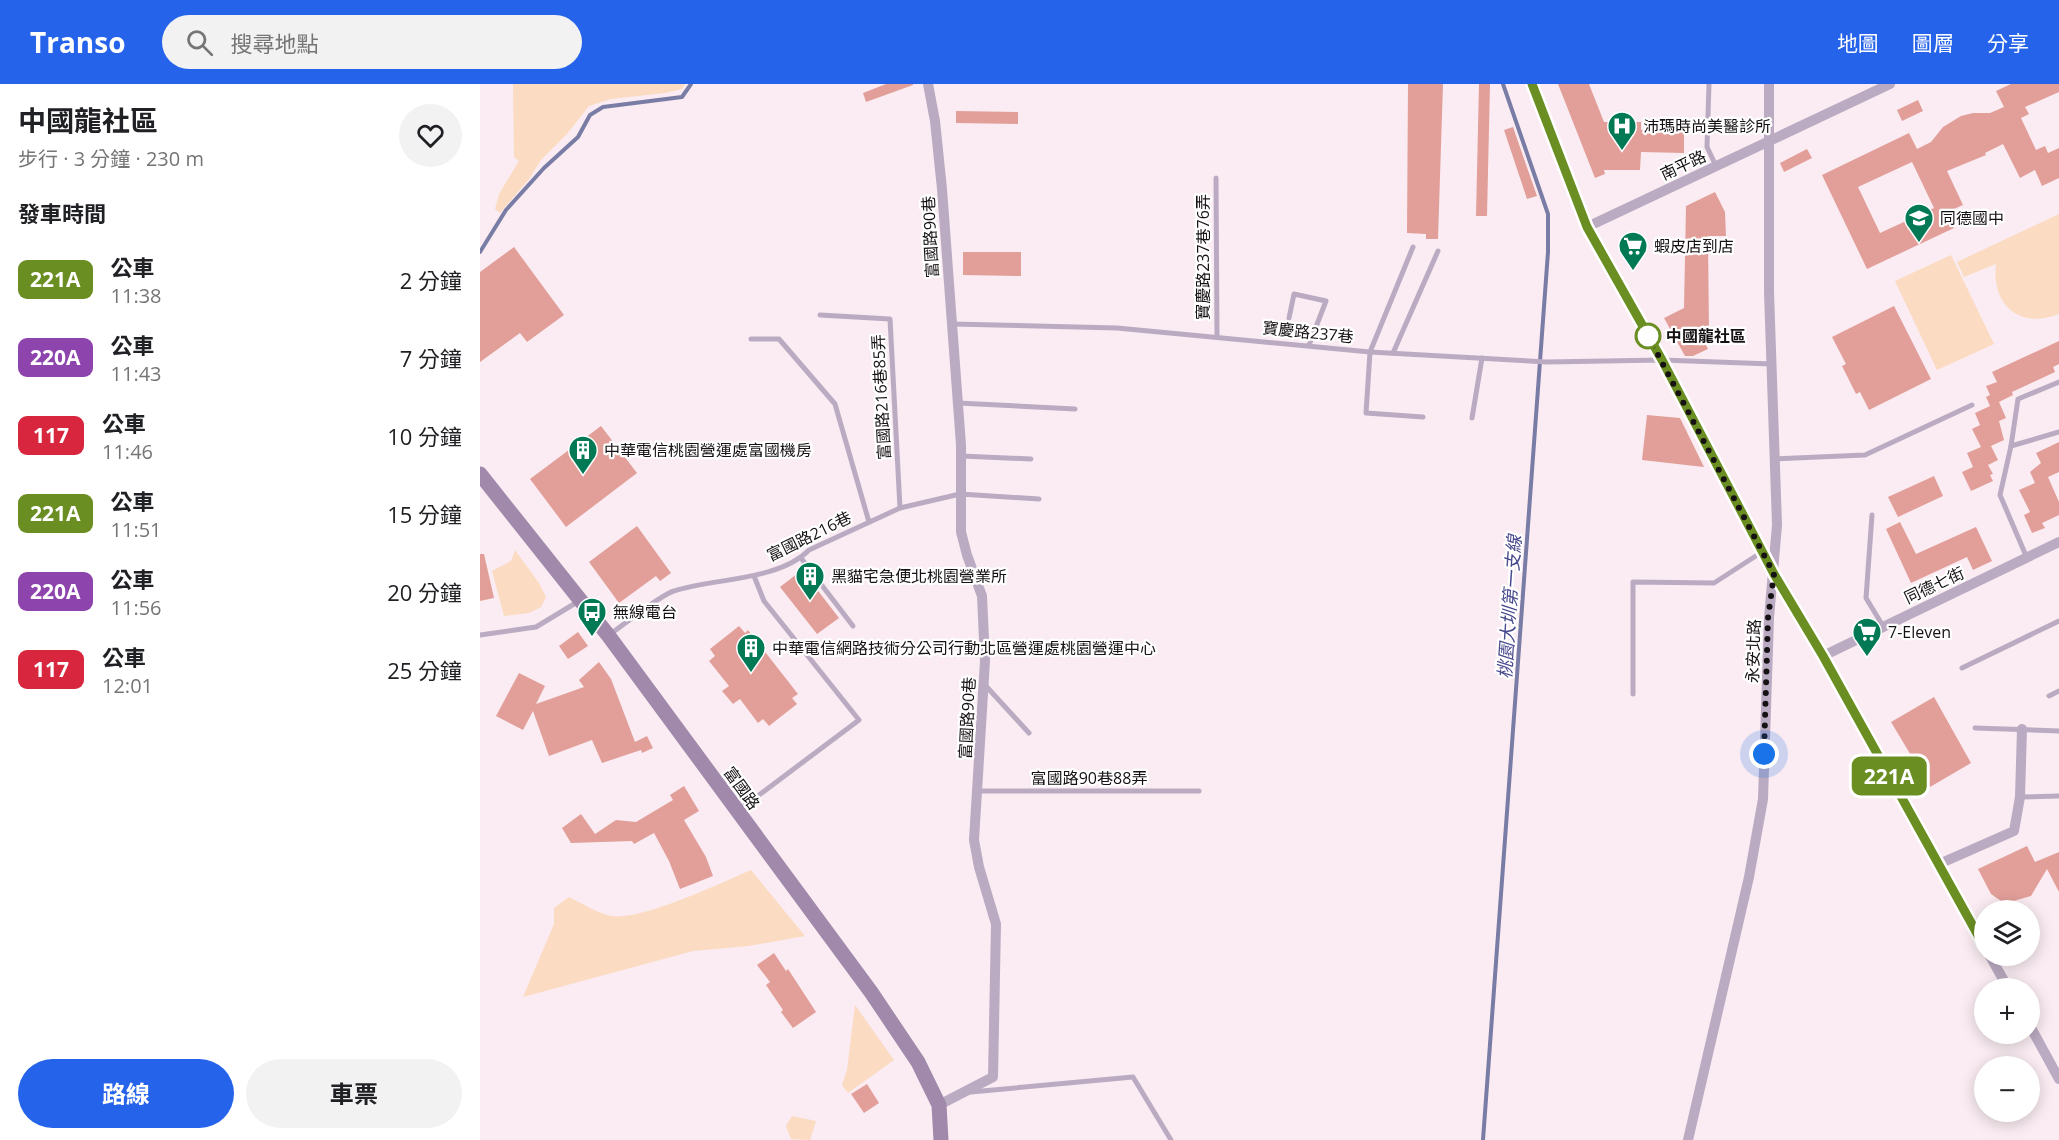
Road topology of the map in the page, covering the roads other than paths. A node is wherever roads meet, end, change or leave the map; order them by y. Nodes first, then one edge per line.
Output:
1 (928, 84) edge
2 (1532, 84) edge
3 (1709, 84) edge
4 (1769, 84) edge
5 (1890, 84) edge
6 (1768, 142) junction
7 (1716, 166) junction
8 (1216, 178) dead end
9 (1587, 227) junction
10 (1413, 247) dead end
11 (1438, 250) dead end
12 (820, 315) dead end
13 (1289, 318) dead end
14 (951, 324) junction
15 (1217, 336) junction
16 (751, 339) dead end
17 (1309, 345) junction
18 (1370, 352) junction
19 (1393, 353) junction
20 (1482, 358) junction
21 (1662, 360) junction
22 (1772, 364) junction
23 (2059, 382) edge
24 (958, 404) junction
25 (1972, 405) dead end
26 (1075, 410) dead end
27 (1423, 417) dead end
28 (1472, 418) dead end
29 (2059, 432) edge
30 (2011, 446) junction
31 (961, 456) junction
32 (1032, 459) dead end
33 (1775, 459) junction
34 (480, 474) edge
35 (960, 494) junction
36 (1039, 499) dead end
37 (900, 508) junction
38 (1872, 515) dead end
39 (869, 522) junction
40 (2059, 542) edge
41 (1762, 552) junction
42 (801, 558) junction
43 (2027, 558) junction
44 (1774, 574) junction
45 (754, 576) junction
46 (581, 601) junction
47 (2059, 621) edge
48 (854, 626) dead end
49 (1883, 626) junction
50 (480, 635) edge
51 (609, 635) junction
52 (1823, 656) junction
53 (1962, 668) dead end
54 (984, 683) junction
55 (2059, 691) edge
56 (1633, 694) dead end
57 (2049, 696) dead end
58 (1975, 728) dead end
59 (2022, 729) junction
60 (2059, 731) edge
61 (1029, 733) dead end
62 (978, 791) junction
63 (1199, 791) dead end
64 (2059, 796) edge
65 (2020, 797) junction
66 (737, 811) junction
67 (1939, 864) junction
68 (1974, 928) edge
69 (2040, 1044) edge
70 (2059, 1079) edge
71 (964, 1092) junction
72 (939, 1105) junction
73 (941, 1140) edge
74 (1171, 1140) edge
75 (1688, 1140) edge

1 - 14 street, 富國路90巷
2 - 9 street
3 - 7 lane
4 - 6 street, 永安北路
5 - 6 street, 南平路
6 - 7 street, 南平路
6 - 22 street, 永安北路
7 - 9 street, 南平路
8 - 15 lane, 寶慶路237巷76弄
9 - 21 street
10 - 18 lane
11 - 19 lane
12 - 37 lane, 富國路216巷85弄
13 - 17 lane
14 - 15 lane, 寶慶路237巷
14 - 24 street, 富國路90巷
15 - 17 lane, 寶慶路237巷
16 - 39 lane
17 - 18 lane, 寶慶路237巷
18 - 19 lane, 寶慶路237巷
18 - 27 lane
19 - 20 lane, 寶慶路237巷
20 - 21 lane, 寶慶路237巷
20 - 28 lane
21 - 22 lane, 寶慶路237巷
21 - 41 street
22 - 33 street, 永安北路
23 - 30 lane
24 - 26 lane
24 - 31 street, 富國路90巷
25 - 33 lane
29 - 30 lane
30 - 43 lane
31 - 32 lane
31 - 35 street, 富國路90巷
33 - 44 street, 永安北路
34 - 46 street, 富國路
35 - 36 lane, 富國路216巷
35 - 37 lane, 富國路216巷
35 - 54 street, 富國路90巷
37 - 39 lane, 富國路216巷
38 - 49 lane
39 - 42 lane, 富國路216巷
40 - 43 street, 同德七街
41 - 44 street
41 - 56 lane
42 - 45 lane, 富國路216巷
42 - 48 lane
43 - 49 street, 同德七街
44 - 52 street
44 - 75 street, 永安北路
45 - 51 lane, 富國路216巷
45 - 66 lane
46 - 50 lane
46 - 51 street, 富國路
47 - 53 lane
49 - 52 street, 同德七街
51 - 66 street, 富國路
52 - 67 street
54 - 61 lane
54 - 62 street, 富國路90巷
55 - 57 lane
58 - 59 lane
59 - 60 lane
59 - 65 street
62 - 63 lane, 富國路90巷88弄
62 - 71 street, 富國路90巷
64 - 65 lane
65 - 67 street
66 - 72 street, 富國路
67 - 68 street
69 - 70 street
71 - 72 street, 富國路90巷
71 - 74 lane
72 - 73 street, 富國路

